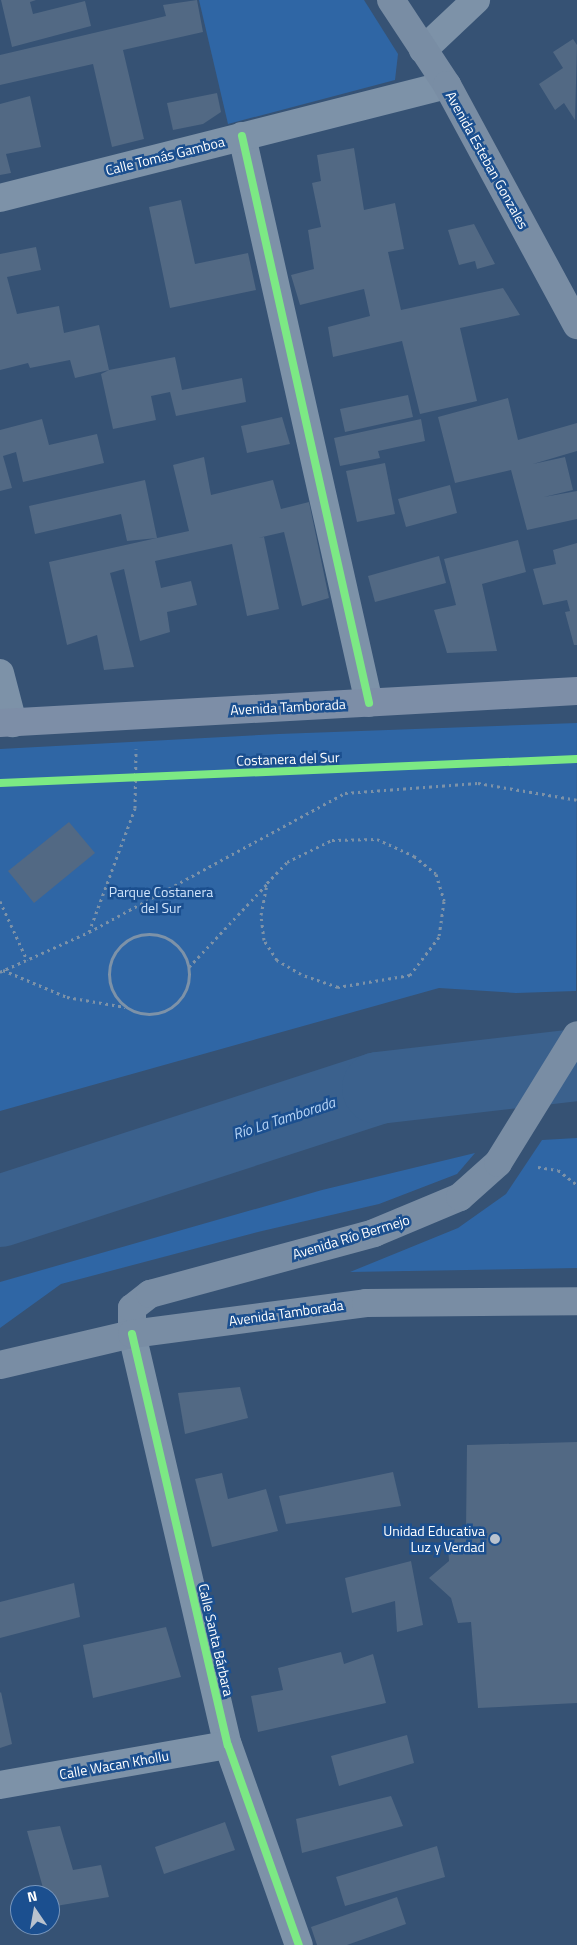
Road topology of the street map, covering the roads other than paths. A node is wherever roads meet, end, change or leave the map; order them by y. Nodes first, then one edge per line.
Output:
1 (391, 0) edge
2 (476, 0) edge
3 (423, 50) junction
4 (447, 85) junction
5 (242, 136) junction
6 (0, 198) edge
7 (577, 325) edge
8 (0, 673) edge
9 (577, 691) edge
10 (369, 702) junction
11 (6, 723) edge
12 (577, 1036) edge
13 (577, 1301) edge
14 (132, 1334) junction
15 (0, 1365) edge
16 (228, 1745) junction
17 (0, 1785) edge
18 (299, 1945) edge

1 - 3 main road, Avenida Esteban Gonzales
2 - 3 street
3 - 4 main road, Avenida Esteban Gonzales
4 - 5 street, Calle Tomás Gamboa
4 - 7 main road, Avenida Esteban Gonzales
5 - 6 street, Calle Tomás Gamboa
5 - 10 street
8 - 11 street
9 - 10 main road, Avenida Tamborada
10 - 11 main road, Avenida Tamborada
12 - 14 main road, Avenida Río Bermejo
13 - 14 main road, Avenida Tamborada
14 - 15 main road, Avenida Tamborada
14 - 16 street, Calle Santa Bárbara
16 - 17 street, Calle Wacan Khollu
16 - 18 street, Calle Santa Bárbara

